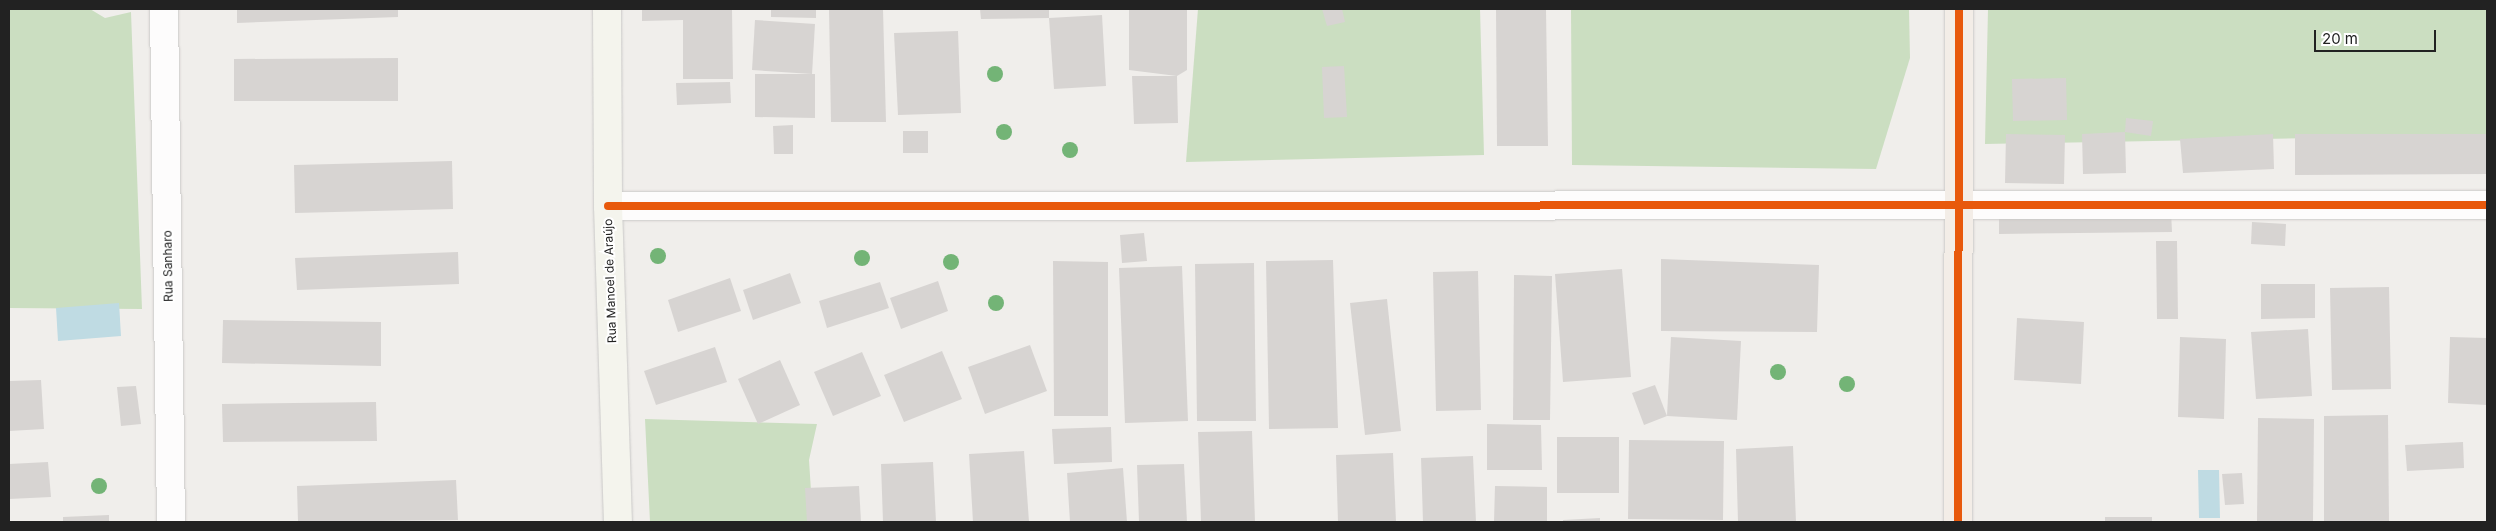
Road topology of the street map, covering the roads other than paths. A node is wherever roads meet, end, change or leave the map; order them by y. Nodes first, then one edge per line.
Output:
1 (164, 9) edge
2 (607, 9) edge
3 (1960, 9) edge
4 (1962, 203) junction
5 (2487, 205) edge
6 (608, 206) junction
7 (171, 522) edge
8 (618, 522) edge
9 (1958, 522) edge

1 - 7 street, Rua Sanharo
2 - 6 street, Rua Manoel de Araújo
3 - 4 main road
4 - 5 street
4 - 6 street
4 - 9 main road
6 - 8 street, Rua Manoel de Araújo

